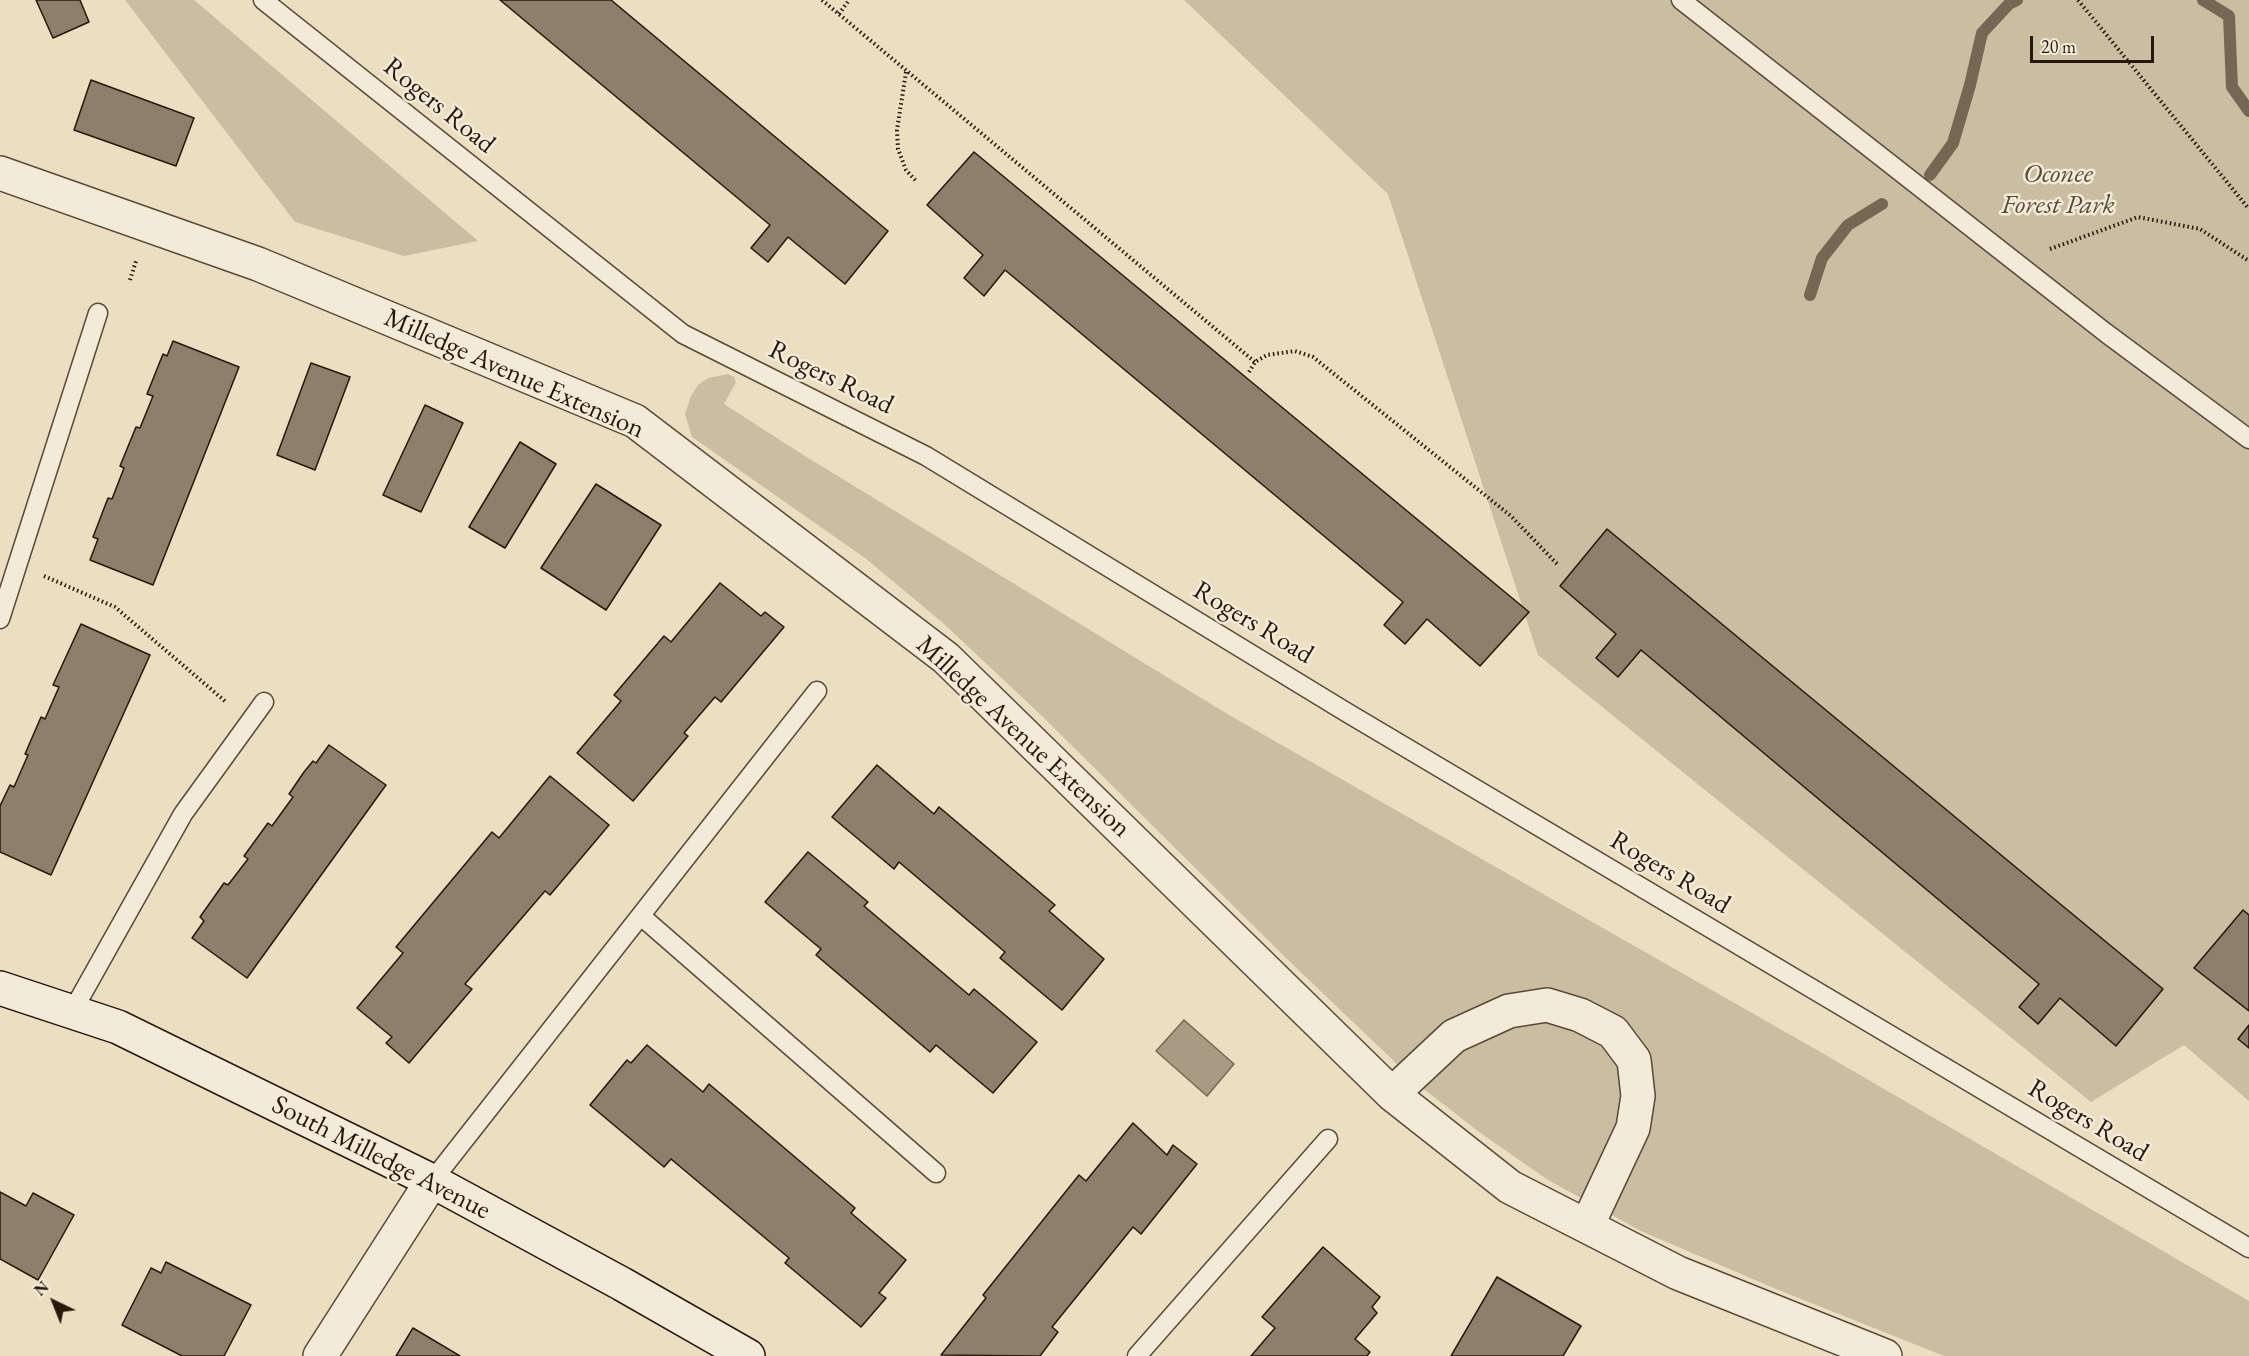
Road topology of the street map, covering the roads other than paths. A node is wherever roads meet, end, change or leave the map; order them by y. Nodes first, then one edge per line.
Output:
1 (263, 0) edge
2 (1681, 0) edge
3 (0, 173) edge
4 (98, 313) dead end
5 (2249, 439) edge
6 (0, 619) edge
7 (817, 692) dead end
8 (264, 702) dead end
9 (641, 916) junction
10 (0, 988) edge
11 (72, 1011) junction
12 (1392, 1094) junction
13 (1328, 1139) dead end
14 (936, 1173) dead end
15 (432, 1181) junction
16 (1587, 1226) junction
17 (2249, 1248) edge
18 (320, 1356) edge
19 (748, 1356) edge
20 (1137, 1356) edge
21 (1885, 1356) edge

1 - 17 lane, Rogers Road
2 - 5 lane
3 - 12 street, Milledge Avenue Extension
4 - 6 lane
7 - 9 lane
8 - 11 lane
9 - 14 lane
9 - 15 lane
10 - 11 street, South Milledge Avenue
11 - 15 street, South Milledge Avenue
12 - 16 street, Milledge Avenue Extension
12 - 16 street
13 - 20 lane
15 - 18 street
15 - 19 street, South Milledge Avenue
16 - 21 street, Milledge Avenue Extension

